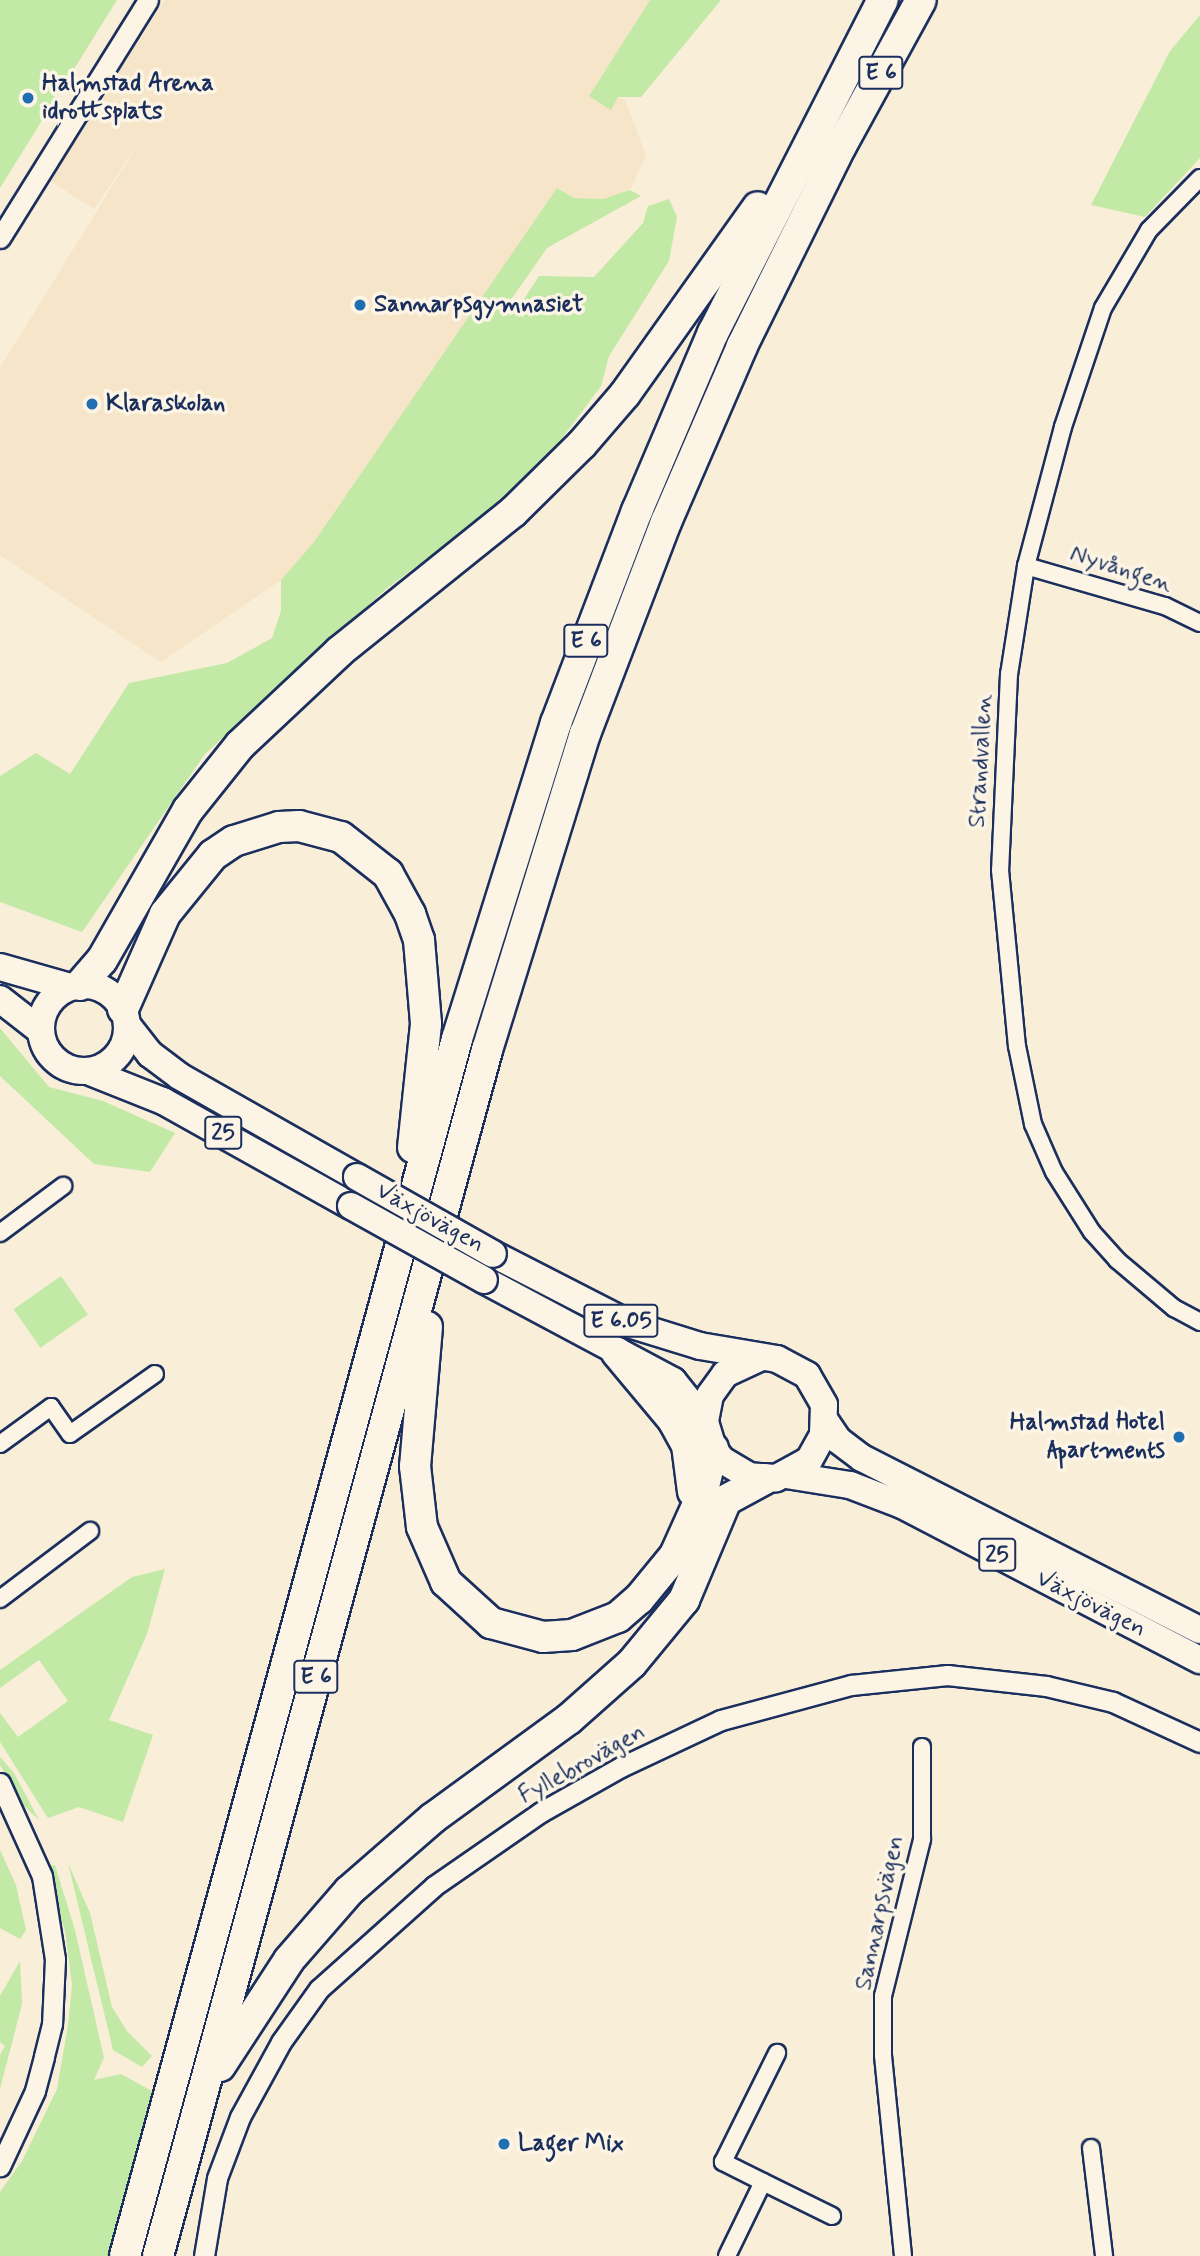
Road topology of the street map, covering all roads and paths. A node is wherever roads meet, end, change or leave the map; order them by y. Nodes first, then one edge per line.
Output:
1 (148, 0) edge
2 (883, 0) edge
3 (921, 0) edge
4 (813, 130) junction
5 (1200, 178) edge
6 (0, 238) edge
7 (1026, 566) junction
8 (1200, 622) edge
9 (0, 967) edge
10 (75, 986) junction
11 (0, 999) edge
12 (125, 1017) junction
13 (41, 1031) junction
14 (89, 1072) junction
15 (63, 1186) dead end
16 (351, 1206) joint
17 (0, 1233) edge
18 (436, 1237) junction
19 (402, 1245) junction
20 (1200, 1322) edge
21 (617, 1353) junction
22 (760, 1358) junction
23 (155, 1374) dead end
24 (826, 1422) junction
25 (709, 1434) junction
26 (0, 1444) edge
27 (776, 1477) junction
28 (689, 1526) junction
29 (90, 1531) dead end
30 (0, 1599) edge
31 (1200, 1630) edge
32 (1200, 1660) edge
33 (1200, 1742) edge
34 (922, 1747) dead end
35 (0, 1783) edge
36 (777, 2053) dead end
37 (203, 2093) junction
38 (1091, 2148) dead end
39 (0, 2166) edge
40 (763, 2182) junction
41 (832, 2216) dead end
42 (125, 2256) edge
43 (158, 2256) edge
44 (204, 2256) edge
45 (727, 2256) edge
46 (903, 2256) edge
47 (1104, 2256) edge

1 - 6 street
2 - 4 highway, E 6
3 - 18 highway, E 6
4 - 10 highway
4 - 19 highway, E 6
5 - 7 street, Strandvallen
7 - 8 street, Nyvången
7 - 20 street, Strandvallen
9 - 10 highway, Växjövägen
10 - 12 highway, Växjövägen
10 - 13 highway
11 - 13 highway, Växjövägen
12 - 14 highway
12 - 19 highway
12 - 22 highway, Växjövägen / E 6.05, bridge
13 - 14 highway, Växjövägen
14 - 16 highway, Växjövägen / 25
15 - 17 street
16 - 21 highway, Växjövägen / E 6.05, bridge
18 - 28 highway
18 - 37 highway, E 6
19 - 42 highway, E 6
21 - 25 highway, Växjövägen / E 6.05
21 - 28 highway
22 - 24 highway, Växjövägen
22 - 25 highway
23 - 26 street
24 - 27 highway
24 - 31 highway, Växjövägen / 25
25 - 27 highway, Växjövägen
25 - 28 highway
27 - 32 highway, Växjövägen / 25
27 - 37 highway
29 - 30 street
33 - 44 street, Fyllebrovägen
34 - 46 street, Sannarpsvägen
35 - 39 street
36 - 40 street
37 - 43 highway, E 6
38 - 47 street
40 - 41 street
40 - 45 street

